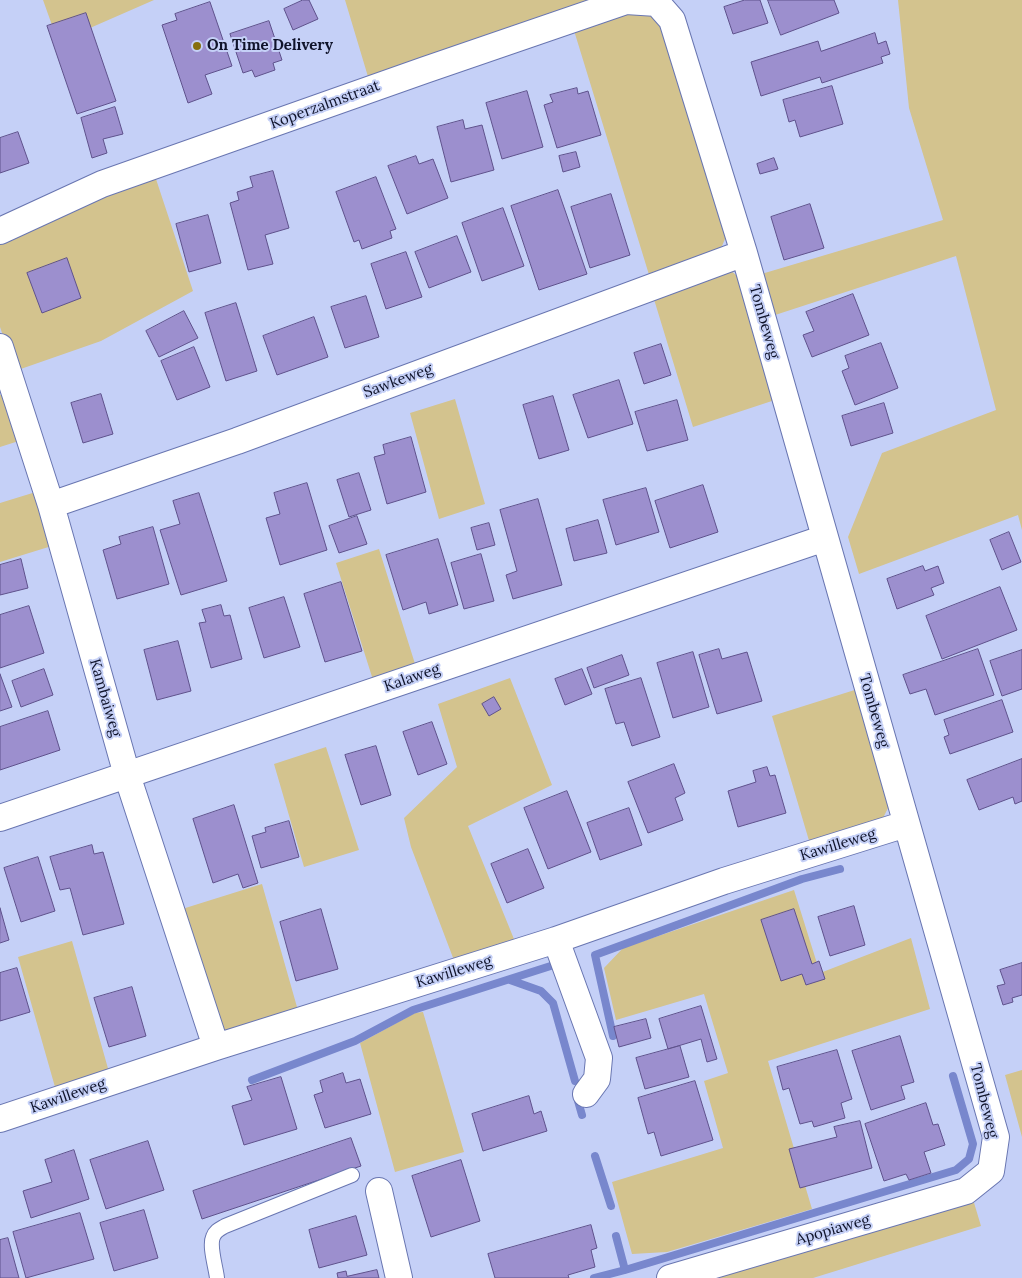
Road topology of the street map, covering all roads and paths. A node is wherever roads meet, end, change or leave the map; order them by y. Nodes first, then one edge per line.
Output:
1 (657, 3) joint
2 (0, 231) edge
3 (744, 253) junction
4 (0, 347) edge
5 (52, 505) junction
6 (825, 538) junction
7 (127, 775) junction
8 (0, 818) edge
9 (906, 824) junction
10 (556, 940) junction
11 (216, 1047) junction
12 (586, 1094) dead end
13 (0, 1119) edge
14 (991, 1171) joint
15 (352, 1174) dead end
16 (379, 1191) dead end
17 (217, 1278) edge
18 (399, 1278) edge
19 (670, 1278) edge

1 - 2 street, Koperzalmstraat
1 - 3 street, Tombeweg
3 - 5 street, Sawkeweg
3 - 6 street, Tombeweg
4 - 5 street, Kambaiweg
5 - 7 street, Kambaiweg
6 - 7 street, Kalaweg
6 - 9 street, Tombeweg
7 - 8 street, Kalaweg
7 - 11 street, Kambaiweg
9 - 10 street, Kawilleweg
9 - 14 street, Tombeweg
10 - 11 street, Kawilleweg
10 - 12 street
11 - 13 street, Kawilleweg
14 - 19 street, Apopiaweg
15 - 17 lane
16 - 18 street

